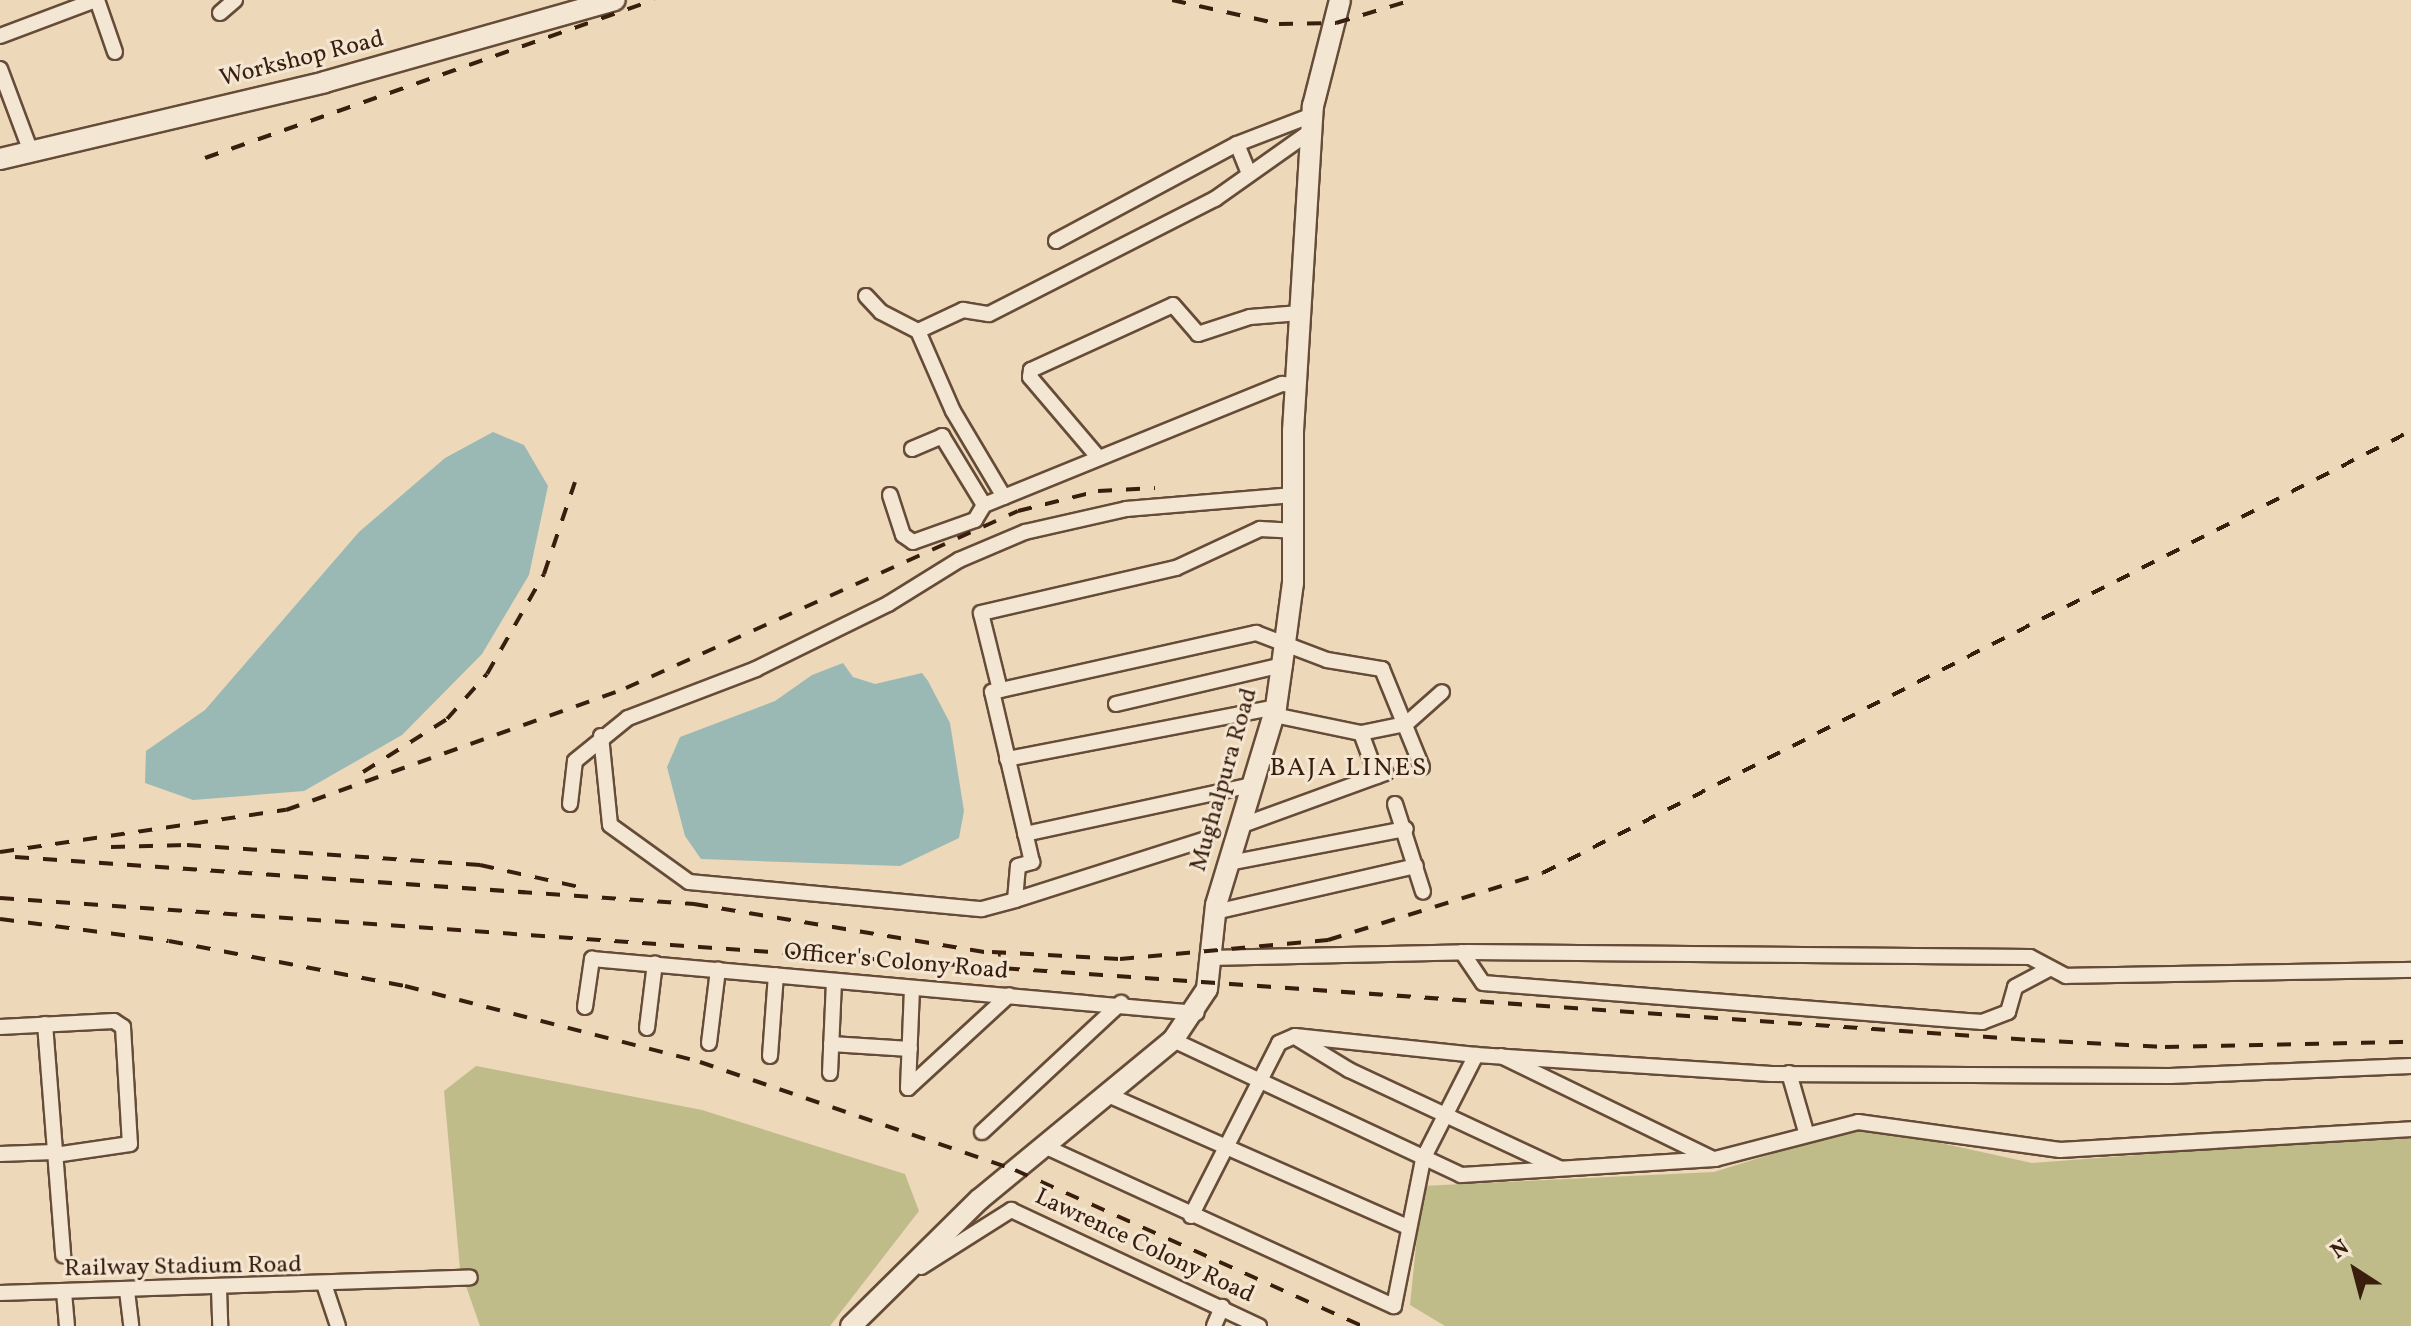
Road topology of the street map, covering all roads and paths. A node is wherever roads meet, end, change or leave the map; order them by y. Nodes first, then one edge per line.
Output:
1 (96, 0) edge
2 (235, 0) edge
3 (615, 0) edge
4 (1340, 0) edge
5 (220, 13) dead end
6 (0, 36) edge
7 (115, 52) dead end
8 (0, 69) edge
9 (1312, 123) junction
10 (1237, 144) junction
11 (31, 152) junction
12 (0, 159) edge
13 (1249, 173) junction
14 (1056, 241) dead end
15 (866, 296) dead end
16 (1300, 313) junction
17 (918, 331) junction
18 (1296, 385) junction
19 (912, 449) dead end
20 (1098, 457) junction
21 (890, 495) dead end
22 (1293, 495) junction
23 (1004, 497) junction
24 (984, 505) junction
25 (1293, 531) junction
26 (1286, 640) junction
27 (1282, 665) junction
28 (1000, 690) junction
29 (1442, 692) dead end
30 (1116, 704) dead end
31 (1275, 711) junction
32 (1406, 724) junction
33 (1361, 733) junction
34 (601, 736) junction
35 (1007, 759) junction
36 (1422, 767) dead end
37 (1252, 785) junction
38 (570, 804) dead end
39 (1395, 804) dead end
40 (1240, 826) junction
41 (1406, 829) junction
42 (1025, 834) junction
43 (1206, 839) dead end
44 (1229, 863) junction
45 (1416, 866) junction
46 (1423, 892) dead end
47 (1015, 900) junction
48 (1215, 912) junction
49 (1462, 952) junction
50 (1209, 958) junction
51 (655, 963) junction
52 (2050, 968) junction
53 (718, 970) junction
54 (2411, 970) edge
55 (776, 975) junction
56 (834, 982) junction
57 (912, 988) junction
58 (1009, 995) junction
59 (1121, 1003) junction
60 (585, 1007) dead end
61 (1197, 1013) junction
62 (45, 1024) junction
63 (0, 1027) edge
64 (647, 1028) dead end
65 (1295, 1036) junction
66 (1173, 1040) junction
67 (709, 1043) dead end
68 (831, 1044) junction
69 (910, 1049) junction
70 (1494, 1052) junction
71 (1476, 1055) junction
72 (770, 1056) dead end
73 (2411, 1066) edge
74 (830, 1073) dead end
75 (1789, 1073) junction
76 (1261, 1079) junction
77 (1106, 1094) junction
78 (1449, 1116) junction
79 (2411, 1129) edge
80 (982, 1132) dead end
81 (1806, 1132) junction
82 (1044, 1146) junction
83 (1227, 1150) junction
84 (0, 1154) edge
85 (54, 1154) junction
86 (1423, 1159) junction
87 (1715, 1159) junction
88 (1562, 1169) junction
89 (1191, 1216) junction
90 (1405, 1226) junction
91 (63, 1255) dead end
92 (470, 1277) dead end
93 (325, 1287) junction
94 (219, 1289) junction
95 (887, 1289) junction
96 (127, 1291) junction
97 (64, 1292) junction
98 (0, 1293) edge
99 (1222, 1307) junction
100 (67, 1326) edge
101 (131, 1326) edge
102 (220, 1326) edge
103 (338, 1326) edge
104 (851, 1326) edge
105 (1214, 1326) edge
106 (1259, 1326) edge

1 - 6 street
1 - 7 street
2 - 5 street
3 - 11 main road, Workshop Road
4 - 9 main road, Mughalpura Road
8 - 11 street
9 - 10 street
9 - 13 street
9 - 16 main road, Mughalpura Road
10 - 13 street
10 - 14 street
11 - 12 main road, Workshop Road
13 - 17 street
15 - 17 street
16 - 18 main road, Mughalpura Road
16 - 20 street
17 - 23 street
18 - 20 street
18 - 22 main road, Mughalpura Road
19 - 24 street
20 - 23 street
21 - 24 street
22 - 25 main road, Mughalpura Road
22 - 34 street
23 - 24 street
25 - 26 main road, Mughalpura Road
25 - 28 street
26 - 27 main road, Mughalpura Road
26 - 28 street
26 - 32 street
27 - 30 street
27 - 31 main road, Mughalpura Road
28 - 35 street
29 - 32 street
31 - 33 street
31 - 35 street
31 - 37 main road, Mughalpura Road
32 - 33 street
32 - 36 street
33 - 40 street
34 - 38 street
34 - 47 street
35 - 42 street
37 - 40 main road, Mughalpura Road
37 - 42 street
39 - 41 street
40 - 44 main road, Mughalpura Road
41 - 44 street
41 - 45 street
42 - 47 street
43 - 47 street
44 - 48 main road, Mughalpura Road
45 - 46 street
45 - 48 street
48 - 50 main road, Mughalpura Road
49 - 50 street
49 - 52 street
49 - 52 street
50 - 61 main road, Mughalpura Road
51 - 53 street, Officer's Colony Road
51 - 60 street, Officer's Colony Road
51 - 64 street
52 - 54 street
53 - 55 street, Officer's Colony Road
53 - 67 street
55 - 56 street, Officer's Colony Road
55 - 72 street
56 - 57 street, Officer's Colony Road
56 - 68 street
57 - 58 street, Officer's Colony Road
57 - 69 street
58 - 59 street, Officer's Colony Road
58 - 69 street
59 - 61 street, Officer's Colony Road
59 - 80 street
61 - 66 main road, Mughalpura Road
62 - 63 street
62 - 85 street
62 - 85 street
65 - 71 street
65 - 76 street
65 - 78 street
66 - 76 street
66 - 77 main road, Mughalpura Road
68 - 69 street
68 - 74 street
70 - 71 street
70 - 75 street
70 - 87 street
71 - 78 street
73 - 75 street
75 - 81 street
76 - 83 street
76 - 86 street
77 - 82 main road, Mughalpura Road
77 - 83 street
78 - 86 street
78 - 88 street
79 - 81 street
81 - 87 street
82 - 89 street
82 - 95 main road, Mughalpura Road
83 - 89 street
83 - 90 street
84 - 85 street
85 - 91 street
86 - 88 street
86 - 90 street
87 - 88 street
89 - 90 street
92 - 93 street
93 - 94 street, Railway Stadium Road
93 - 103 street, Railway Stadium Road
94 - 96 street, Railway Stadium Road
94 - 102 street
95 - 99 street, Lawrence Colony Road
95 - 104 main road, Mughalpura Road
96 - 97 street, Railway Stadium Road
96 - 101 street
97 - 98 street, Railway Stadium Road
97 - 100 street
99 - 105 street
99 - 106 street, Lawrence Colony Road

